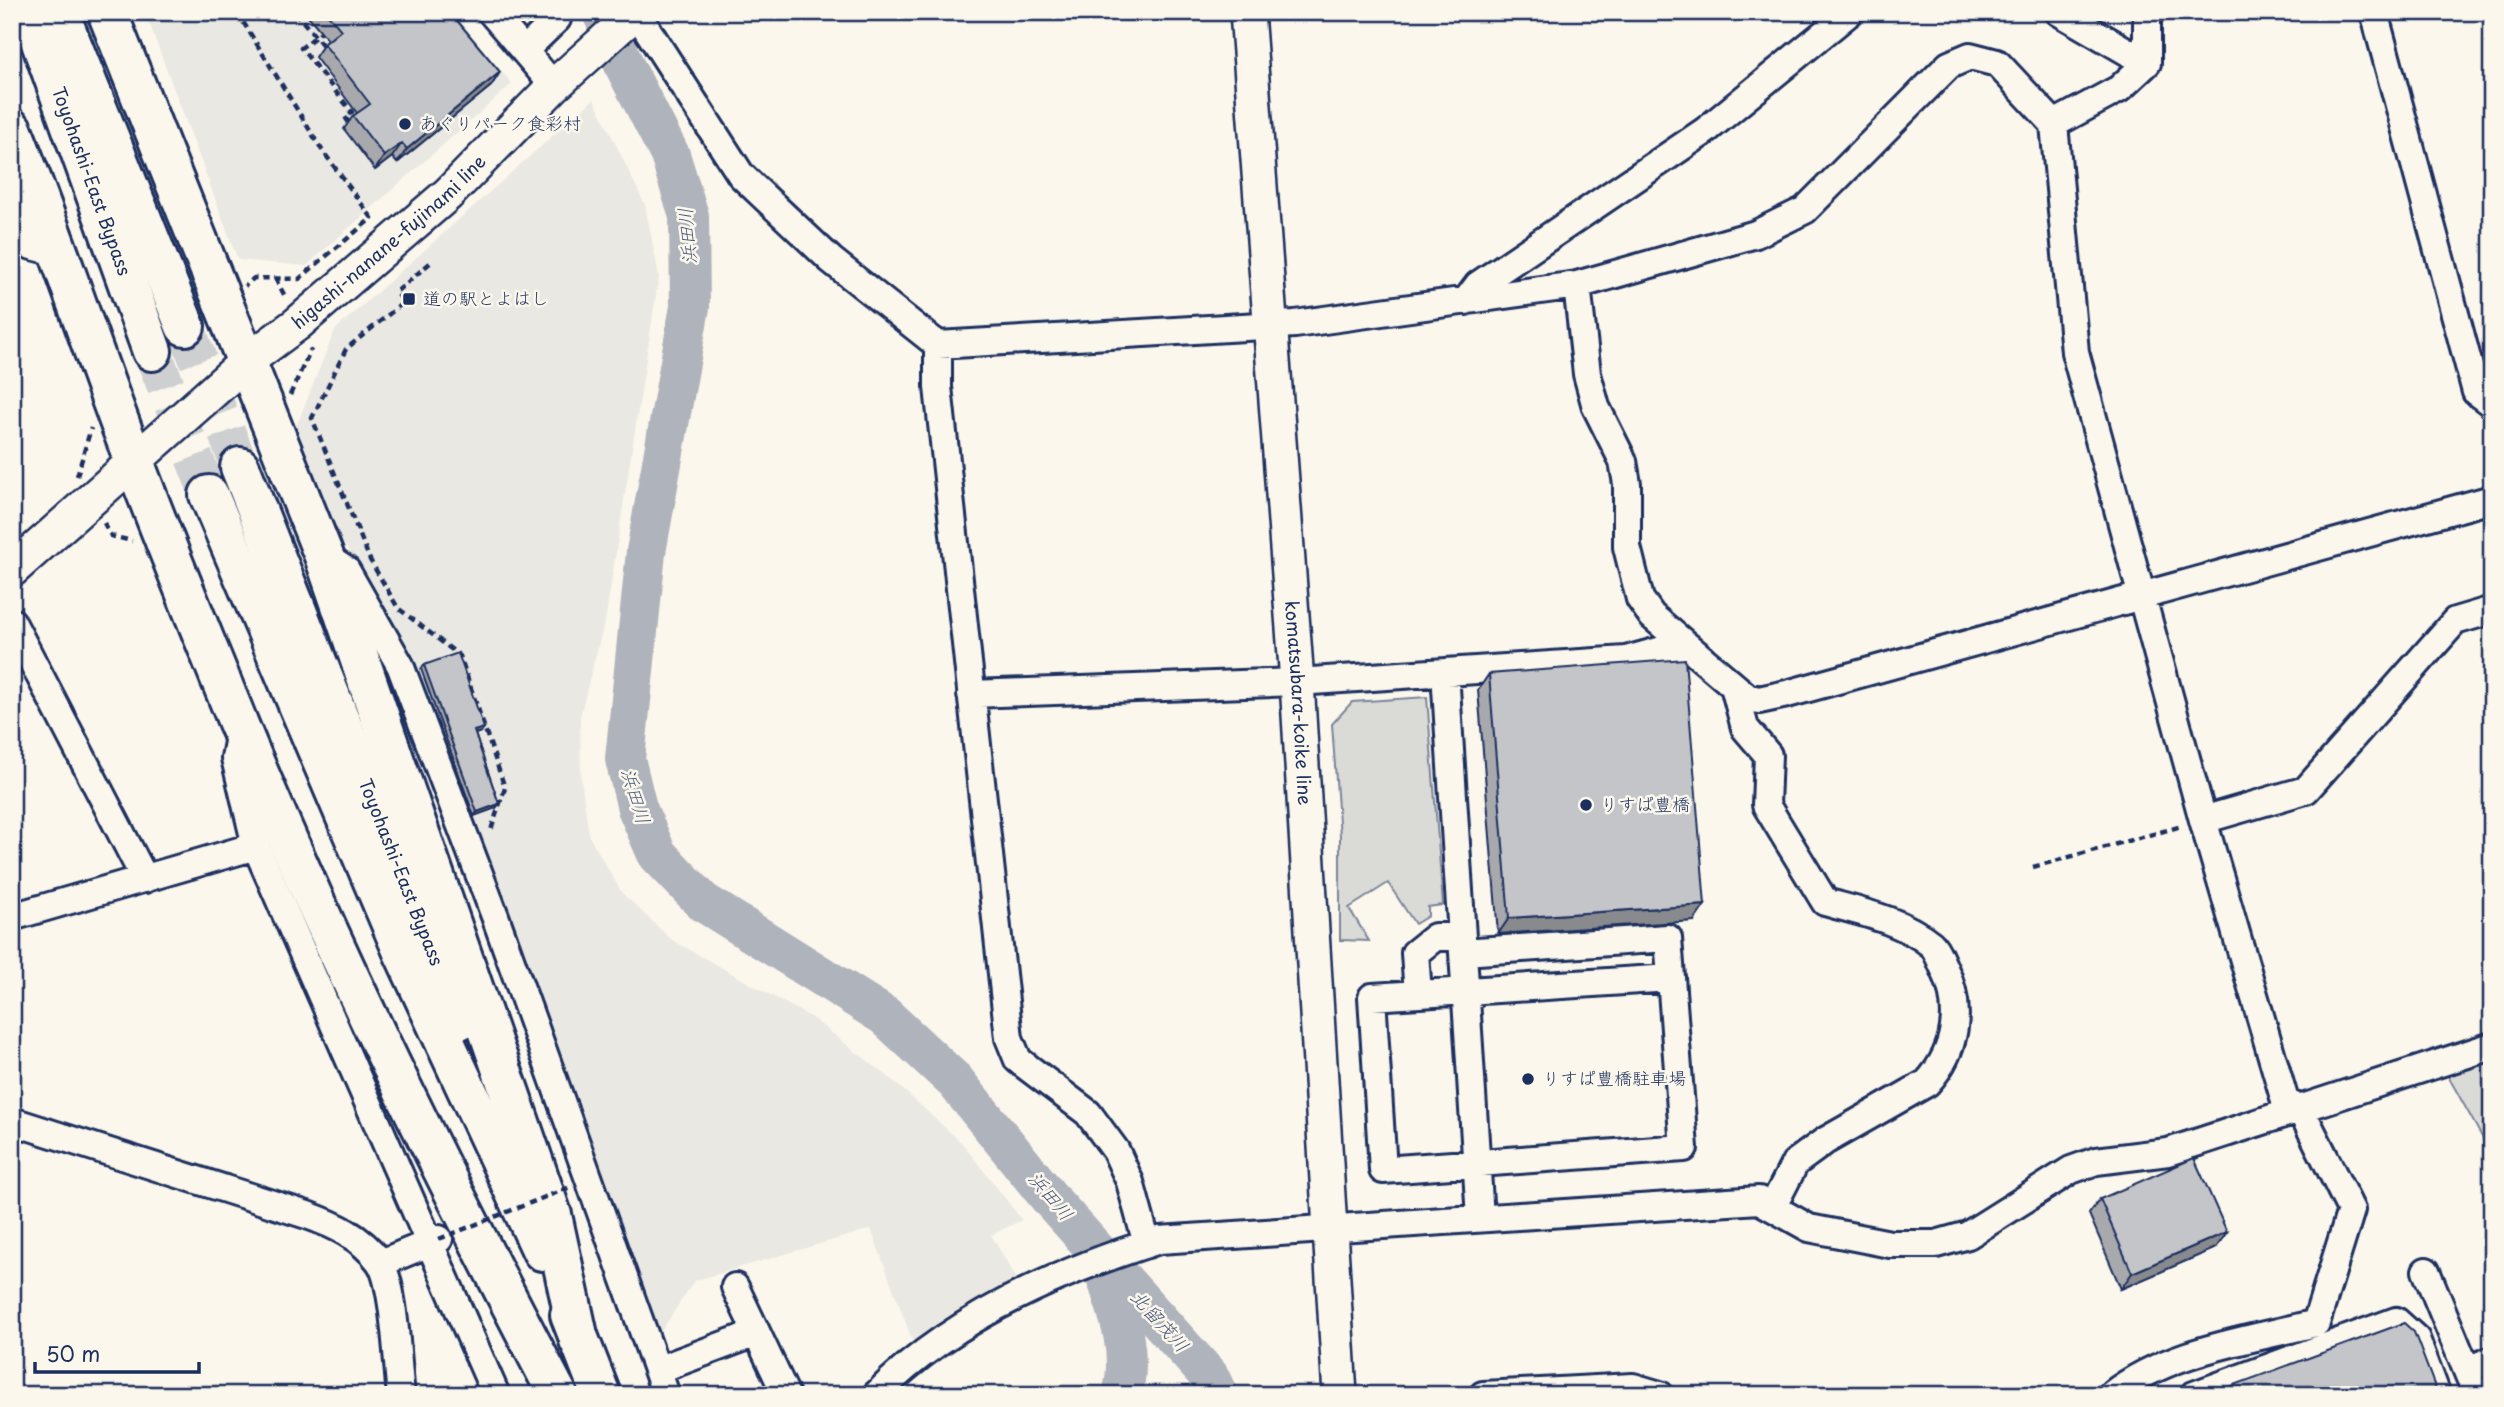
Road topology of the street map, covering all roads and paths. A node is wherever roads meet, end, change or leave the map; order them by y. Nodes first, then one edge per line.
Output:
1 (30, 12) edge
2 (59, 12) edge
3 (237, 12) edge
4 (295, 12) edge
5 (491, 12) edge
6 (556, 12) edge
7 (636, 12) edge
8 (1247, 12) edge
9 (1850, 12) edge
10 (2059, 12) edge
11 (2147, 12) edge
12 (2374, 12) edge
13 (114, 18) edge
14 (335, 22) edge
15 (316, 37) junction
16 (325, 49) edge
17 (524, 51) junction
18 (2147, 64) junction
19 (554, 86) junction
20 (2054, 124) junction
21 (12, 129) edge
22 (357, 134) edge
23 (12, 214) edge
24 (372, 218) dead end
25 (61, 253) junction
26 (430, 263) dead end
27 (1577, 285) junction
28 (1465, 301) junction
29 (1269, 323) junction
30 (186, 326) tunnel mouth
31 (938, 345) junction
32 (152, 351) tunnel mouth
33 (247, 361) junction
34 (2492, 404) edge
35 (134, 461) junction
36 (240, 467) tunnel mouth
37 (209, 495) tunnel mouth
38 (2492, 499) edge
39 (324, 556) junction
40 (12, 570) edge
41 (2143, 594) junction
42 (2492, 610) edge
43 (12, 622) edge
44 (1684, 643) junction
45 (1445, 672) junction
46 (1297, 682) junction
47 (1735, 690) junction
48 (971, 694) junction
49 (241, 729) junction
50 (2203, 820) junction
51 (491, 830) dead end
52 (256, 846) junction
53 (2033, 867) dead end
54 (145, 879) junction
55 (12, 917) edge
56 (1462, 944) junction
57 (1671, 978) junction
58 (1466, 991) junction
59 (1418, 994) junction
60 (2492, 1046) edge
61 (2301, 1110) junction
62 (12, 1121) edge
63 (1477, 1163) junction
64 (580, 1183) junction
65 (1773, 1206) junction
66 (1480, 1218) junction
67 (1329, 1229) junction
68 (434, 1241) junction
69 (1139, 1245) junction
70 (381, 1263) junction
71 (2426, 1271) dead end
72 (555, 1278) junction
73 (735, 1287) dead end
74 (757, 1333) junction
75 (579, 1340) junction
76 (2480, 1365) edge
77 (657, 1370) junction
78 (401, 1395) edge
79 (496, 1395) edge
80 (558, 1395) edge
81 (601, 1395) edge
82 (666, 1395) edge
83 (786, 1395) edge
84 (876, 1395) edge
85 (1340, 1395) edge
86 (1483, 1395) edge
87 (1660, 1395) edge
88 (2111, 1395) edge
89 (2194, 1395) edge
90 (2437, 1395) edge
91 (2477, 1395) edge

1 - 32 highway, Toyohashi-East Bypass
2 - 30 highway, Toyohashi-East Bypass
3 - 24 path
4 - 15 path
5 - 17 street
6 - 17 street
7 - 19 main road, higashi-nanane-fujinami line
7 - 31 street
8 - 29 main road, komatsubara-koike line
9 - 28 street
10 - 18 street
11 - 18 street
12 - 34 street
13 - 33 highway
14 - 15 path
15 - 16 path
15 - 22 path
17 - 19 street
18 - 20 street
19 - 33 main road, higashi-nanane-fujinami line
20 - 27 street
20 - 41 street
21 - 25 highway
23 - 25 street
25 - 35 highway
26 - 51 path
27 - 28 street
27 - 44 street
28 - 29 street
29 - 31 street
29 - 46 main road, komatsubara-koike line
31 - 48 street
33 - 35 main road, higashi-nanane-fujinami line
33 - 39 highway
35 - 40 main road, higashi-nanane-fujinami line
35 - 49 highway
36 - 72 highway, Toyohashi-East Bypass
37 - 72 highway, Toyohashi-East Bypass
38 - 41 street
39 - 64 street
39 - 75 highway
41 - 47 street
41 - 50 street
42 - 50 street
43 - 54 street
44 - 45 street
44 - 47 street
45 - 46 street
45 - 56 street
46 - 48 street
46 - 67 main road, komatsubara-koike line
47 - 65 street
48 - 69 street
49 - 52 street
49 - 80 highway
50 - 53 path
50 - 61 street
52 - 54 street
52 - 68 street
54 - 55 street
56 - 57 street
56 - 58 street
56 - 59 street
57 - 58 street
57 - 63 street
58 - 59 street
58 - 63 street
59 - 63 street
60 - 61 street
61 - 65 street
61 - 88 street
62 - 70 street
63 - 66 street
64 - 68 path, bridge
64 - 77 street
65 - 66 street
66 - 67 street
67 - 69 street
67 - 85 main road, komatsubara-koike line
68 - 70 street
68 - 79 street
69 - 84 street
70 - 78 street
71 - 76 street
72 - 75 highway, Toyohashi-East Bypass
73 - 74 street
74 - 77 street
74 - 83 street
75 - 81 highway, Toyohashi-East Bypass
76 - 91 street
77 - 82 street
86 - 87 street
89 - 90 street

